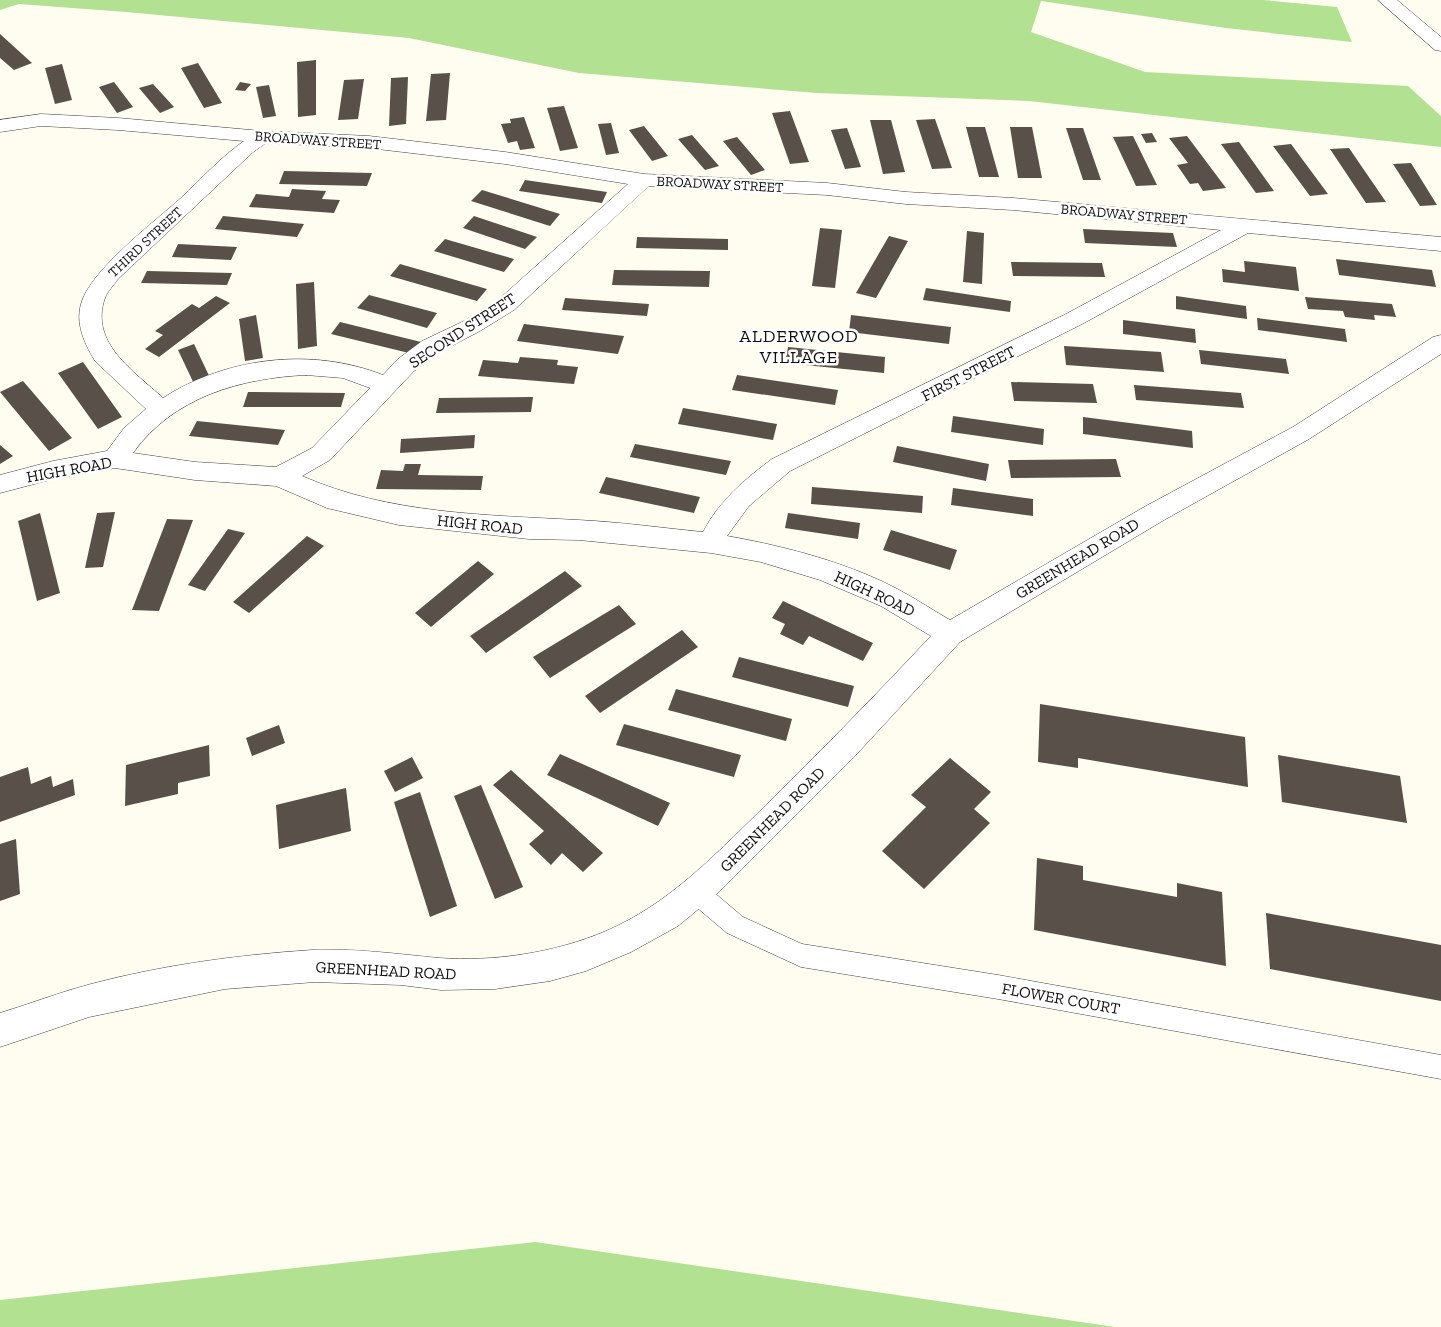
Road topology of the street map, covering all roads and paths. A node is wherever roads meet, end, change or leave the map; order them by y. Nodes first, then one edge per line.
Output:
1 (1387, 0) edge
2 (1441, 46) edge
3 (0, 126) edge
4 (262, 137) junction
5 (644, 180) junction
6 (1246, 225) junction
7 (1441, 244) edge
8 (1441, 343) edge
9 (386, 386) junction
10 (161, 410) junction
11 (115, 459) junction
12 (280, 477) junction
13 (0, 484) edge
14 (711, 543) junction
15 (950, 634) junction
16 (696, 892) junction
17 (0, 1030) edge
18 (1441, 1067) edge

1 - 2 street
3 - 4 street, BROADWAY STREET
4 - 5 street, BROADWAY STREET
4 - 10 street, THIRD STREET
5 - 6 street, BROADWAY STREET
5 - 9 street, SECOND STREET
6 - 7 street, BROADWAY STREET
6 - 14 street, FIRST STREET
8 - 15 street, GREENHEAD ROAD
9 - 10 street
9 - 12 street, SECOND STREET
10 - 11 street
11 - 12 street, HIGH ROAD
11 - 13 street, HIGH ROAD
12 - 14 street, HIGH ROAD
14 - 15 street, HIGH ROAD
15 - 16 street, GREENHEAD ROAD
16 - 17 street, GREENHEAD ROAD
16 - 18 lane, FLOWER COURT

